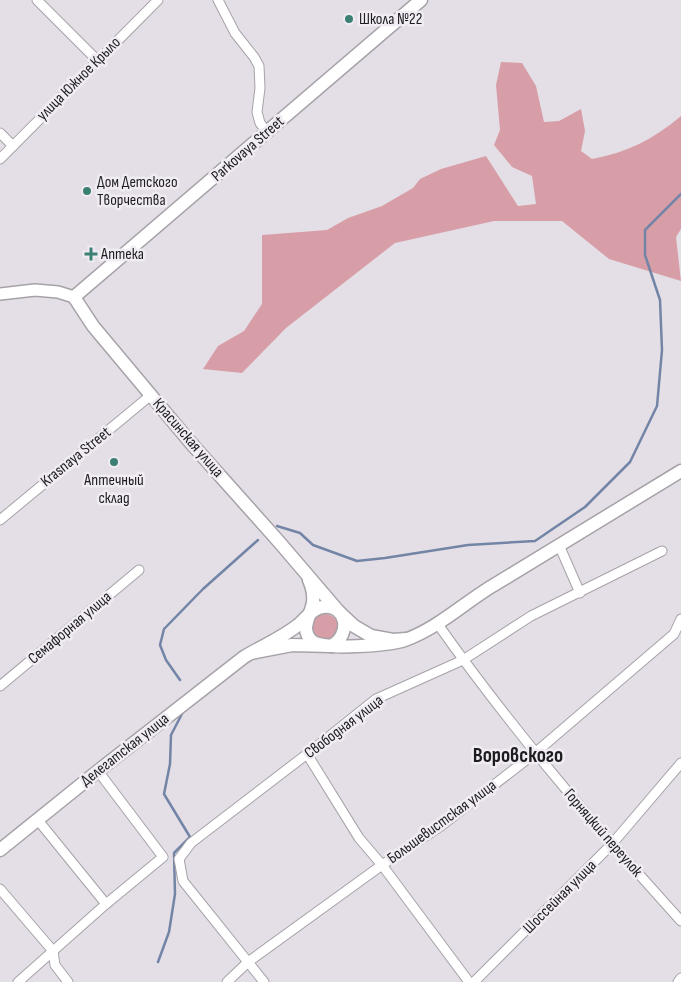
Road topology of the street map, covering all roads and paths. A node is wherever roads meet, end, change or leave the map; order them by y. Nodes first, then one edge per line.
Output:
1 (37, 0) edge
2 (158, 0) edge
3 (218, 0) edge
4 (421, 0) edge
5 (98, 61) junction
6 (267, 132) junction
7 (0, 133) edge
8 (13, 146) junction
9 (0, 159) edge
10 (2, 296) edge
11 (74, 297) junction
12 (151, 395) junction
13 (681, 471) edge
14 (0, 520) edge
15 (559, 546) junction
16 (662, 551) dead end
17 (140, 570) dead end
18 (308, 575) junction
19 (580, 593) junction
20 (339, 612) junction
21 (308, 617) junction
22 (681, 619) edge
23 (437, 623) junction
24 (677, 635) edge
25 (406, 639) junction
26 (323, 646) junction
27 (251, 652) junction
28 (463, 660) junction
29 (0, 686) edge
30 (535, 753) junction
31 (307, 754) junction
32 (681, 763) edge
33 (98, 771) junction
34 (37, 819) junction
35 (612, 844) junction
36 (0, 850) edge
37 (382, 865) junction
38 (0, 889) edge
39 (106, 904) junction
40 (681, 921) edge
41 (53, 951) junction
42 (248, 962) junction
43 (681, 978) edge
44 (18, 982) edge
45 (68, 982) edge
46 (227, 982) edge
47 (264, 982) edge
48 (469, 982) edge
49 (474, 982) edge
50 (678, 982) edge

1 - 5 street
2 - 5 street, улица Южное Крыло
3 - 6 street
4 - 6 main road, Parkovaya Street
5 - 8 street, улица Южное Крыло
6 - 11 main road, Parkovaya Street
7 - 8 street
8 - 9 street, улица Южное Крыло
10 - 11 main road
11 - 12 main road, Красинская улица
12 - 14 street, Krasnaya Street
12 - 18 main road, Красинская улица
13 - 15 main road
15 - 19 street
15 - 23 main road
16 - 19 street, Свободная улица
17 - 29 street, Семафорная улица
18 - 20 main road, Красинская улица
18 - 21 main road
19 - 28 street, Свободная улица
20 - 21 main road
20 - 25 main road, Красинская улица
20 - 26 main road
21 - 26 main road
21 - 27 main road, Делегатская улица
22 - 24 street
23 - 25 main road
23 - 28 street, Горняцкий переулок
24 - 30 street, Большевистская улица
25 - 26 main road, Делегатская улица
26 - 27 main road, Делегатская улица
27 - 33 main road, Делегатская улица
28 - 30 street, Горняцкий переулок
28 - 31 street, Свободная улица
30 - 35 street, Горняцкий переулок
30 - 37 street, Большевистская улица
31 - 37 street
31 - 42 street, Свободная улица
32 - 35 street, Шоссейная улица
33 - 34 main road, Делегатская улица
33 - 39 street
34 - 36 main road, Делегатская улица
34 - 39 street
35 - 40 street, Горняцкий переулок
35 - 49 street, Шоссейная улица
37 - 42 street, Большевистская улица
37 - 48 street
38 - 41 street
39 - 41 street
41 - 44 street
41 - 45 street
42 - 46 street, Большевистская улица
42 - 47 street
43 - 50 street

